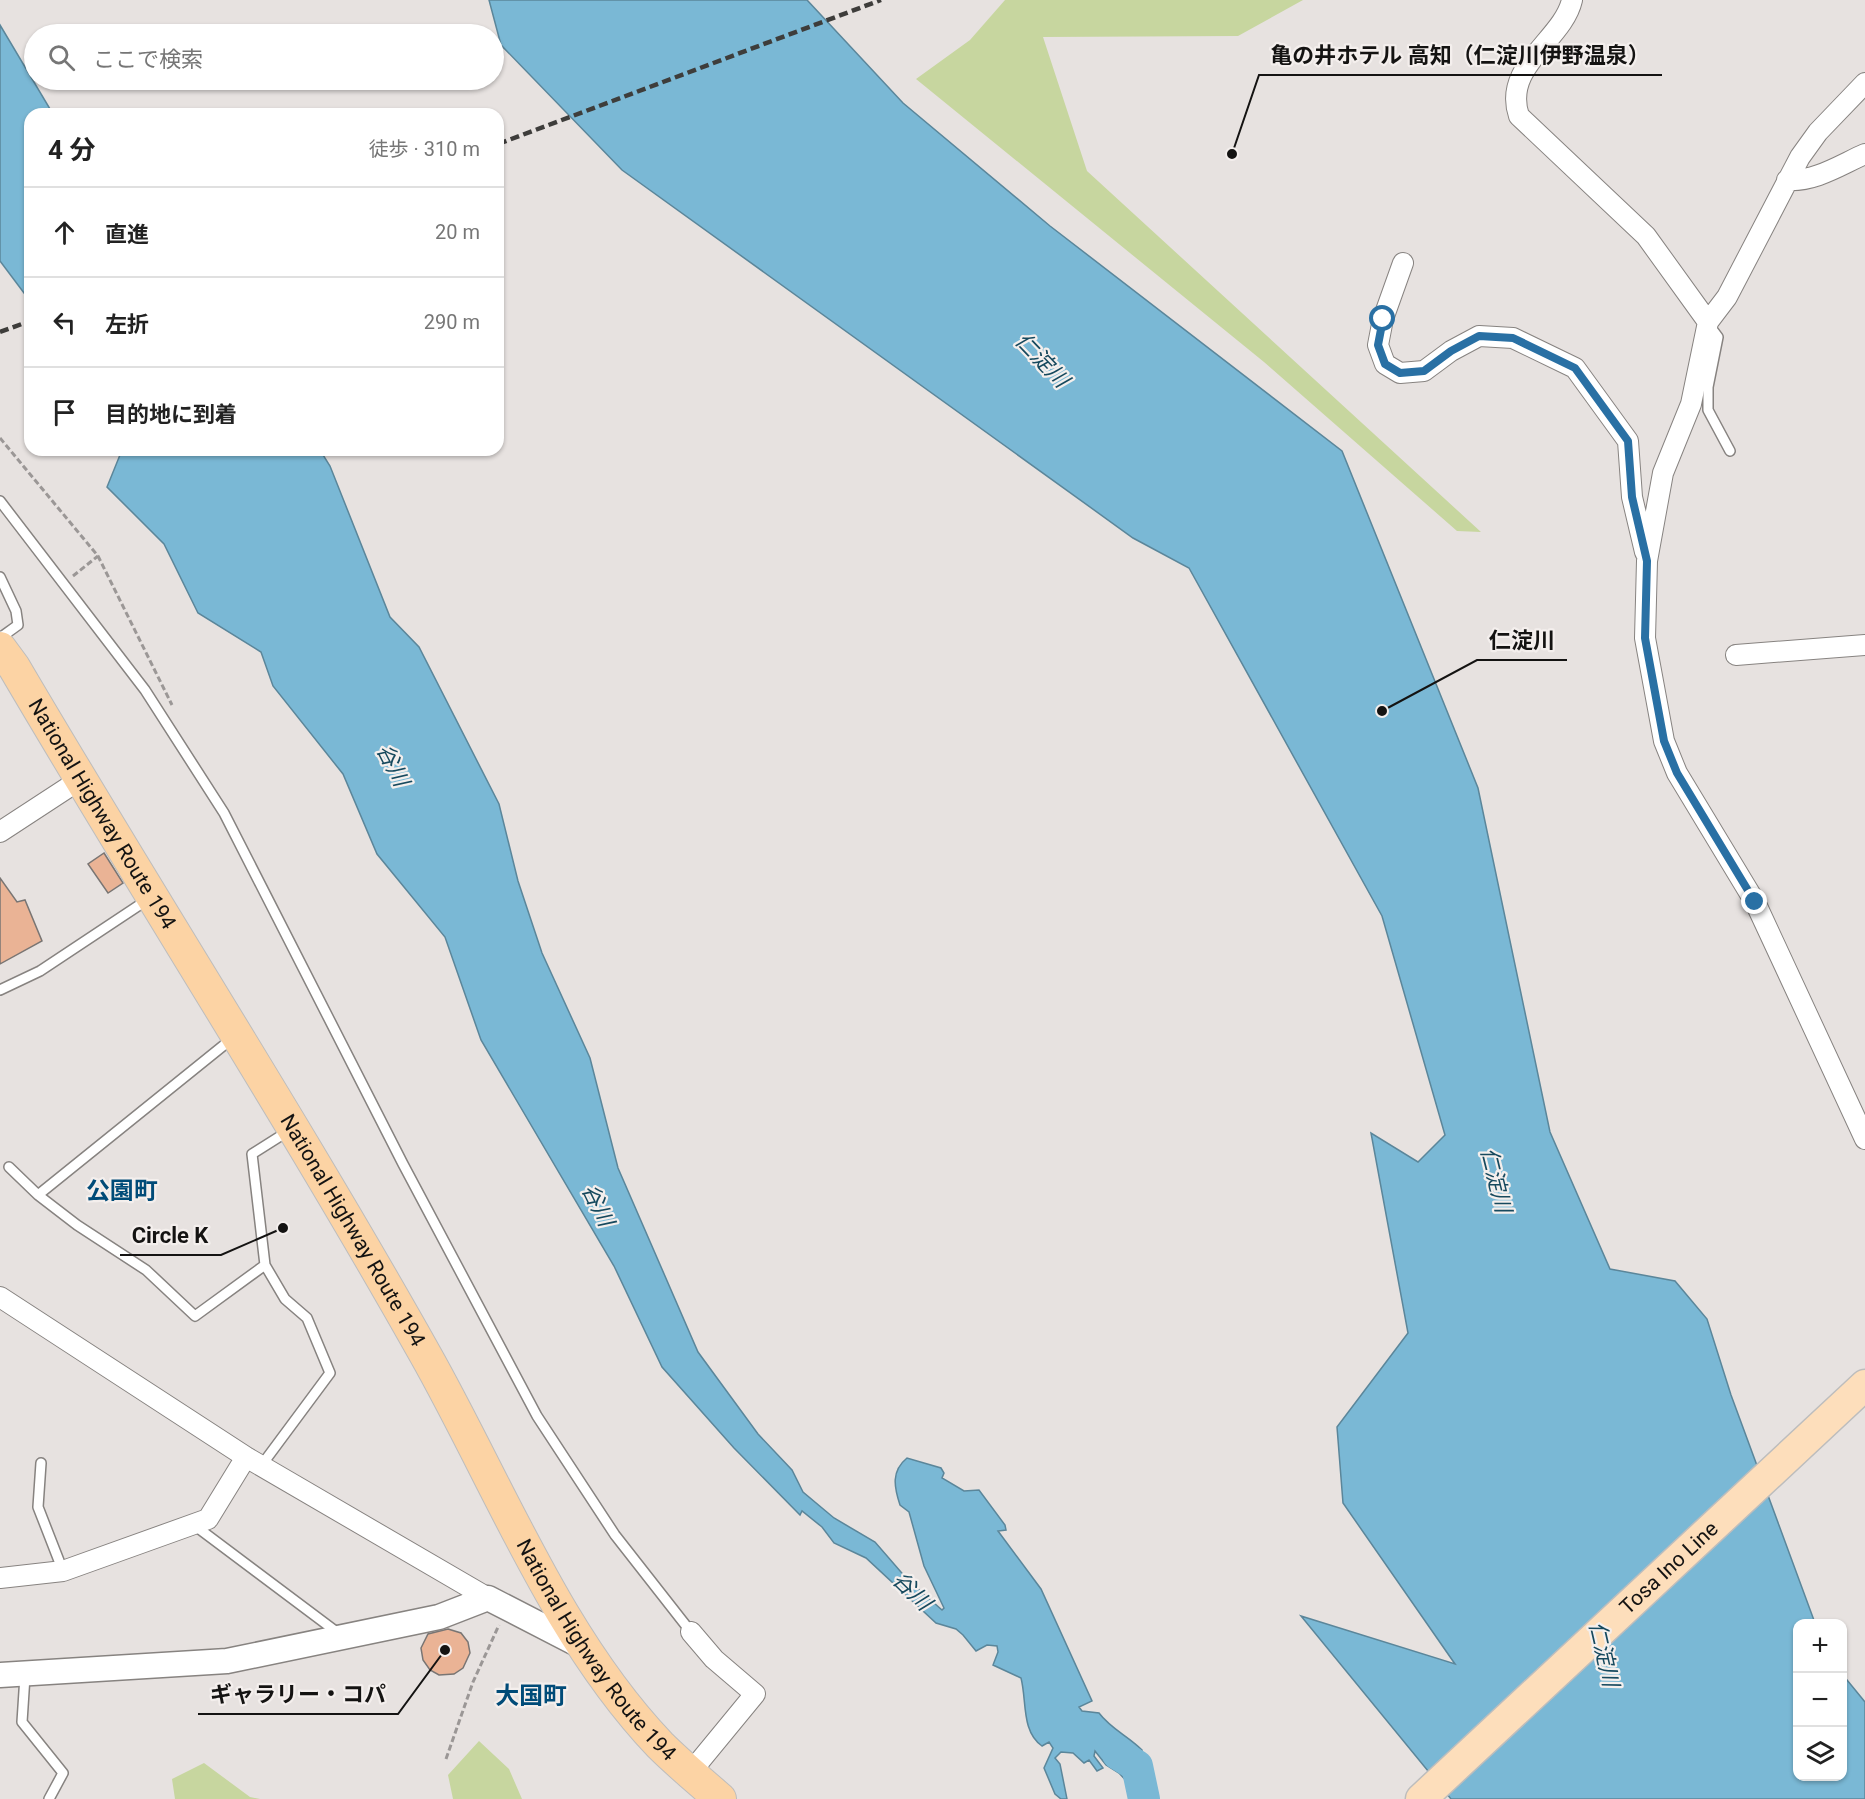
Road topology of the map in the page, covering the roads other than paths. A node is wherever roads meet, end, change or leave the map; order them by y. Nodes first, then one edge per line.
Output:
1 (1572, 0) edge
2 (1865, 83) edge
3 (1865, 154) edge
4 (1787, 180) junction
5 (1403, 263) dead end
6 (1708, 322) junction
7 (1730, 452) dead end
8 (0, 501) edge
9 (1647, 561) junction
10 (0, 577) edge
11 (0, 638) edge
12 (1865, 645) edge
13 (1736, 656) dead end
14 (5, 662) edge
15 (81, 779) junction
16 (0, 832) edge
17 (152, 897) junction
18 (0, 990) edge
19 (236, 1035) junction
20 (292, 1129) junction
21 (1865, 1139) edge
22 (9, 1167) dead end
23 (38, 1195) junction
24 (265, 1265) junction
25 (0, 1297) edge
26 (1865, 1385) edge
27 (253, 1461) junction
28 (41, 1463) dead end
29 (194, 1525) junction
30 (63, 1571) junction
31 (0, 1578) edge
32 (497, 1602) junction
33 (692, 1632) joint
34 (342, 1636) junction
35 (587, 1649) junction
36 (25, 1673) junction
37 (0, 1675) edge
38 (690, 1773) junction
39 (49, 1799) edge
40 (720, 1799) edge
41 (1421, 1799) edge

1 - 6 street
2 - 4 street
3 - 4 street
4 - 6 street
5 - 9 street
6 - 7 lane
6 - 9 street
8 - 33 lane
9 - 21 street
10 - 11 lane
12 - 13 street
14 - 15 highway, National Highway Route 194
15 - 16 street
15 - 17 highway, National Highway Route 194
17 - 18 lane
17 - 19 highway, National Highway Route 194
19 - 20 highway, National Highway Route 194
19 - 23 lane
20 - 24 lane
20 - 35 highway, National Highway Route 194
22 - 23 lane
23 - 24 lane
24 - 27 lane
25 - 27 street
26 - 41 main road, Tosa Ino Line
27 - 29 street
27 - 32 street
28 - 30 lane
29 - 30 street
29 - 34 lane
30 - 31 street
32 - 34 street
32 - 35 street
33 - 38 street
34 - 36 street
35 - 38 highway, National Highway Route 194
36 - 37 street
36 - 39 lane
38 - 40 highway, National Highway Route 194

